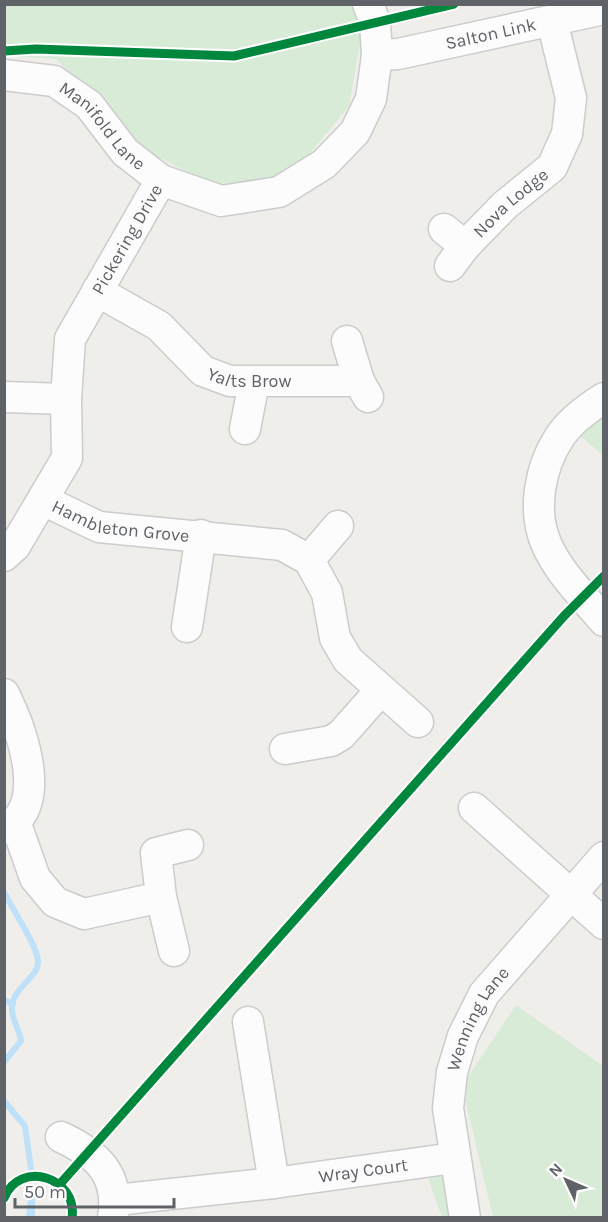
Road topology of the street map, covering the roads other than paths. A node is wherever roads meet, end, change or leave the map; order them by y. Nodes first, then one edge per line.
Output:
1 (368, 4) edge
2 (603, 9) edge
3 (552, 21) junction
4 (377, 55) junction
5 (4, 75) edge
6 (161, 180) junction
7 (453, 247) dead end
8 (97, 291) junction
9 (347, 341) dead end
10 (254, 382) junction
11 (4, 397) edge
12 (603, 398) edge
13 (66, 399) junction
14 (245, 429) dead end
15 (43, 500) junction
16 (338, 526) dead end
17 (201, 536) junction
18 (4, 556) edge
19 (309, 560) junction
20 (603, 621) edge
21 (190, 628) dead end
22 (380, 691) junction
23 (4, 694) edge
24 (418, 722) dead end
25 (285, 749) dead end
26 (474, 808) dead end
27 (10, 826) edge
28 (189, 845) dead end
29 (603, 857) edge
30 (571, 895) junction
31 (161, 897) junction
32 (603, 924) edge
33 (174, 951) dead end
34 (248, 1022) dead end
35 (61, 1137) dead end
36 (454, 1158) junction
37 (274, 1183) junction
38 (114, 1209) edge
39 (465, 1218) edge

1 - 4 street, Pickering Drive
2 - 3 street, Salton Link
3 - 4 street, Salton Link
3 - 7 street, Nova Lodge
4 - 6 street, Pickering Drive
5 - 6 street, Manifold Lane
6 - 8 street, Pickering Drive
8 - 10 street, Yalts Brow
8 - 13 street, Pickering Drive
9 - 10 street, Yalts Brow
10 - 14 street
11 - 13 street
12 - 20 street
13 - 15 street, Pickering Drive
15 - 17 street, Hambleton Grove
15 - 18 street, Pickering Drive
16 - 19 street
17 - 19 street, Hambleton Grove
17 - 21 street, Hambleton Grove
19 - 22 street
22 - 24 street
22 - 25 street
23 - 27 street
26 - 30 street
27 - 31 street
28 - 31 street
29 - 30 street, Wenning Lane
30 - 32 street
30 - 36 street, Wenning Lane
31 - 33 street
34 - 37 street
35 - 38 street, Wray Court
36 - 37 street, Wray Court
36 - 39 street, Wenning Lane
37 - 38 street, Wray Court

